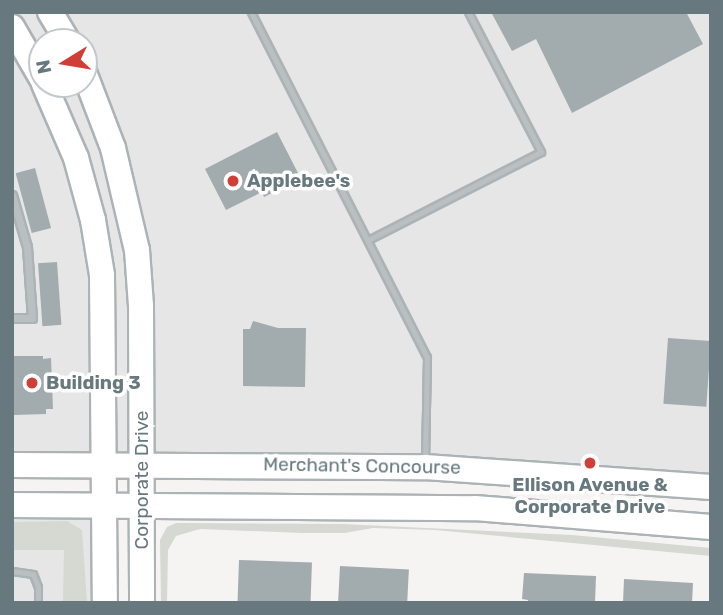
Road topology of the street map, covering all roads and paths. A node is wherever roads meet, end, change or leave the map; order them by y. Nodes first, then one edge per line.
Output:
1 (50, 12) edge
2 (251, 12) edge
3 (468, 12) edge
4 (12, 27) edge
5 (60, 28) edge
6 (28, 55) edge
7 (50, 98) edge
8 (96, 98) edge
9 (12, 195) edge
10 (368, 240) junction
11 (12, 318) edge
12 (142, 464) junction
13 (12, 465) edge
14 (105, 465) junction
15 (425, 467) junction
16 (711, 487) edge
17 (12, 505) edge
18 (104, 505) junction
19 (143, 505) junction
20 (422, 507) junction
21 (711, 527) edge
22 (12, 571) edge
23 (38, 603) edge
24 (105, 603) edge
25 (142, 603) edge

1 - 5 street
2 - 10 lane
3 - 10 lane
4 - 6 street, Corporate Drive
7 - 14 street, Corporate Drive
8 - 12 street, Corporate Drive
9 - 11 street
10 - 15 lane
12 - 14 street, Merchant's Concourse
12 - 15 street, Merchant's Concourse
12 - 19 street, Corporate Drive
13 - 14 street, Merchant's Concourse
14 - 18 street, Corporate Drive
15 - 16 street, Merchant's Concourse
15 - 20 street
17 - 18 street, Merchant's Concourse
18 - 19 street, Merchant's Concourse
18 - 24 street, Corporate Drive
19 - 20 street, Merchant's Concourse
19 - 25 street, Corporate Drive
20 - 21 street, Merchant's Concourse
22 - 23 lane

